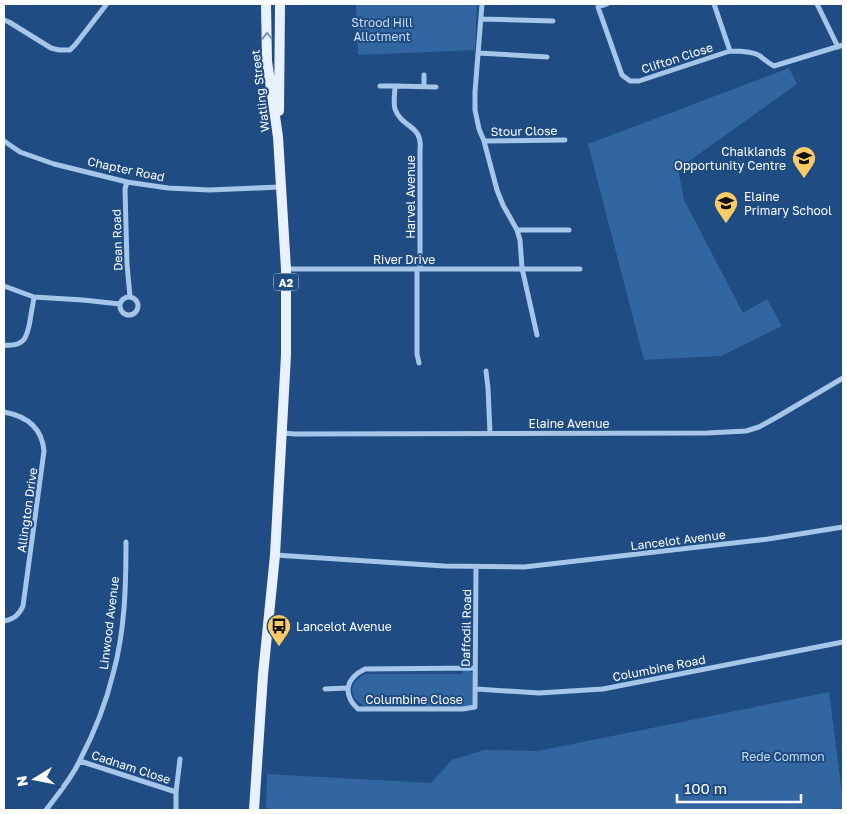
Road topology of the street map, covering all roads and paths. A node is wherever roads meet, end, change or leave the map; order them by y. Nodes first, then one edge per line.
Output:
1 (106, 4) edge
2 (266, 4) edge
3 (280, 4) edge
4 (482, 4) edge
5 (607, 4) edge
6 (714, 4) edge
7 (817, 4) edge
8 (597, 6) edge
9 (481, 19) junction
10 (4, 20) edge
11 (553, 21) dead end
12 (841, 46) edge
13 (730, 51) junction
14 (478, 53) junction
15 (547, 57) dead end
16 (424, 75) dead end
17 (380, 86) dead end
18 (395, 86) junction
19 (424, 86) junction
20 (436, 87) dead end
21 (278, 137) junction
22 (565, 140) dead end
23 (4, 141) edge
24 (484, 141) junction
25 (127, 182) junction
26 (281, 187) junction
27 (517, 230) junction
28 (569, 230) dead end
29 (522, 268) junction
30 (286, 269) junction
31 (419, 269) junction
32 (580, 269) dead end
33 (4, 286) edge
34 (34, 296) junction
35 (130, 297) junction
36 (120, 304) junction
37 (537, 335) dead end
38 (4, 345) edge
39 (419, 363) dead end
40 (486, 370) dead end
41 (843, 378) edge
42 (4, 412) edge
43 (281, 433) junction
44 (490, 434) junction
45 (843, 527) edge
46 (126, 542) dead end
47 (275, 556) junction
48 (476, 567) junction
49 (4, 621) edge
50 (843, 642) edge
51 (475, 668) junction
52 (325, 688) dead end
53 (347, 688) junction
54 (476, 689) junction
55 (180, 759) dead end
56 (80, 761) junction
57 (176, 792) junction
58 (46, 810) edge
59 (176, 810) edge
60 (254, 810) edge

1 - 10 street
21 -> 2 main road, Watling Street / A2
3 - 21 main road, Watling Street / A2
4 - 9 street, Stour Close
5 - 8 street, Clifton Close
6 - 13 street, Clifton Close
7 - 12 street
8 - 13 street, Clifton Close
9 - 11 street
9 - 14 street, Stour Close
12 - 13 street, Clifton Close
14 - 15 street
14 - 24 street, Stour Close
16 - 19 street
17 - 18 street
18 - 19 street
18 - 31 street, Harvel Avenue
19 - 20 street
21 - 26 main road, A2
22 - 24 street, Stour Close
23 - 25 street, Chapter Road
24 - 27 street, Stour Close
25 - 26 street, Chapter Road
25 - 35 street, Dean Road
26 - 30 main road, A2
27 - 28 street
27 - 29 street, Stour Close
29 - 31 street, River Drive
29 - 32 street, River Drive
29 - 37 street
30 - 31 street, River Drive
30 - 43 main road, A2
31 - 39 street, Harvel Avenue
33 - 34 street
34 - 36 street
34 - 38 street
35 - 36 street
35 - 36 street, Dean Road
40 - 44 street
41 - 44 street, Elaine Avenue
42 - 49 street, Allington Drive
43 - 44 street, Elaine Avenue
43 - 47 main road, A2
45 - 48 street, Lancelot Avenue
46 - 56 street, Linwood Avenue
47 - 48 street, Lancelot Avenue
47 - 60 main road, A2
48 - 51 street, Daffodil Road
50 - 54 street, Columbine Road
51 - 53 street, Columbine Close
51 - 54 street, Daffodil Road
52 - 53 street, Columbine Close
53 - 54 street, Columbine Close
55 - 57 street, Cadnam Close
56 - 57 street, Cadnam Close
56 - 58 street, Linwood Avenue
57 - 59 street, Cadnam Close

